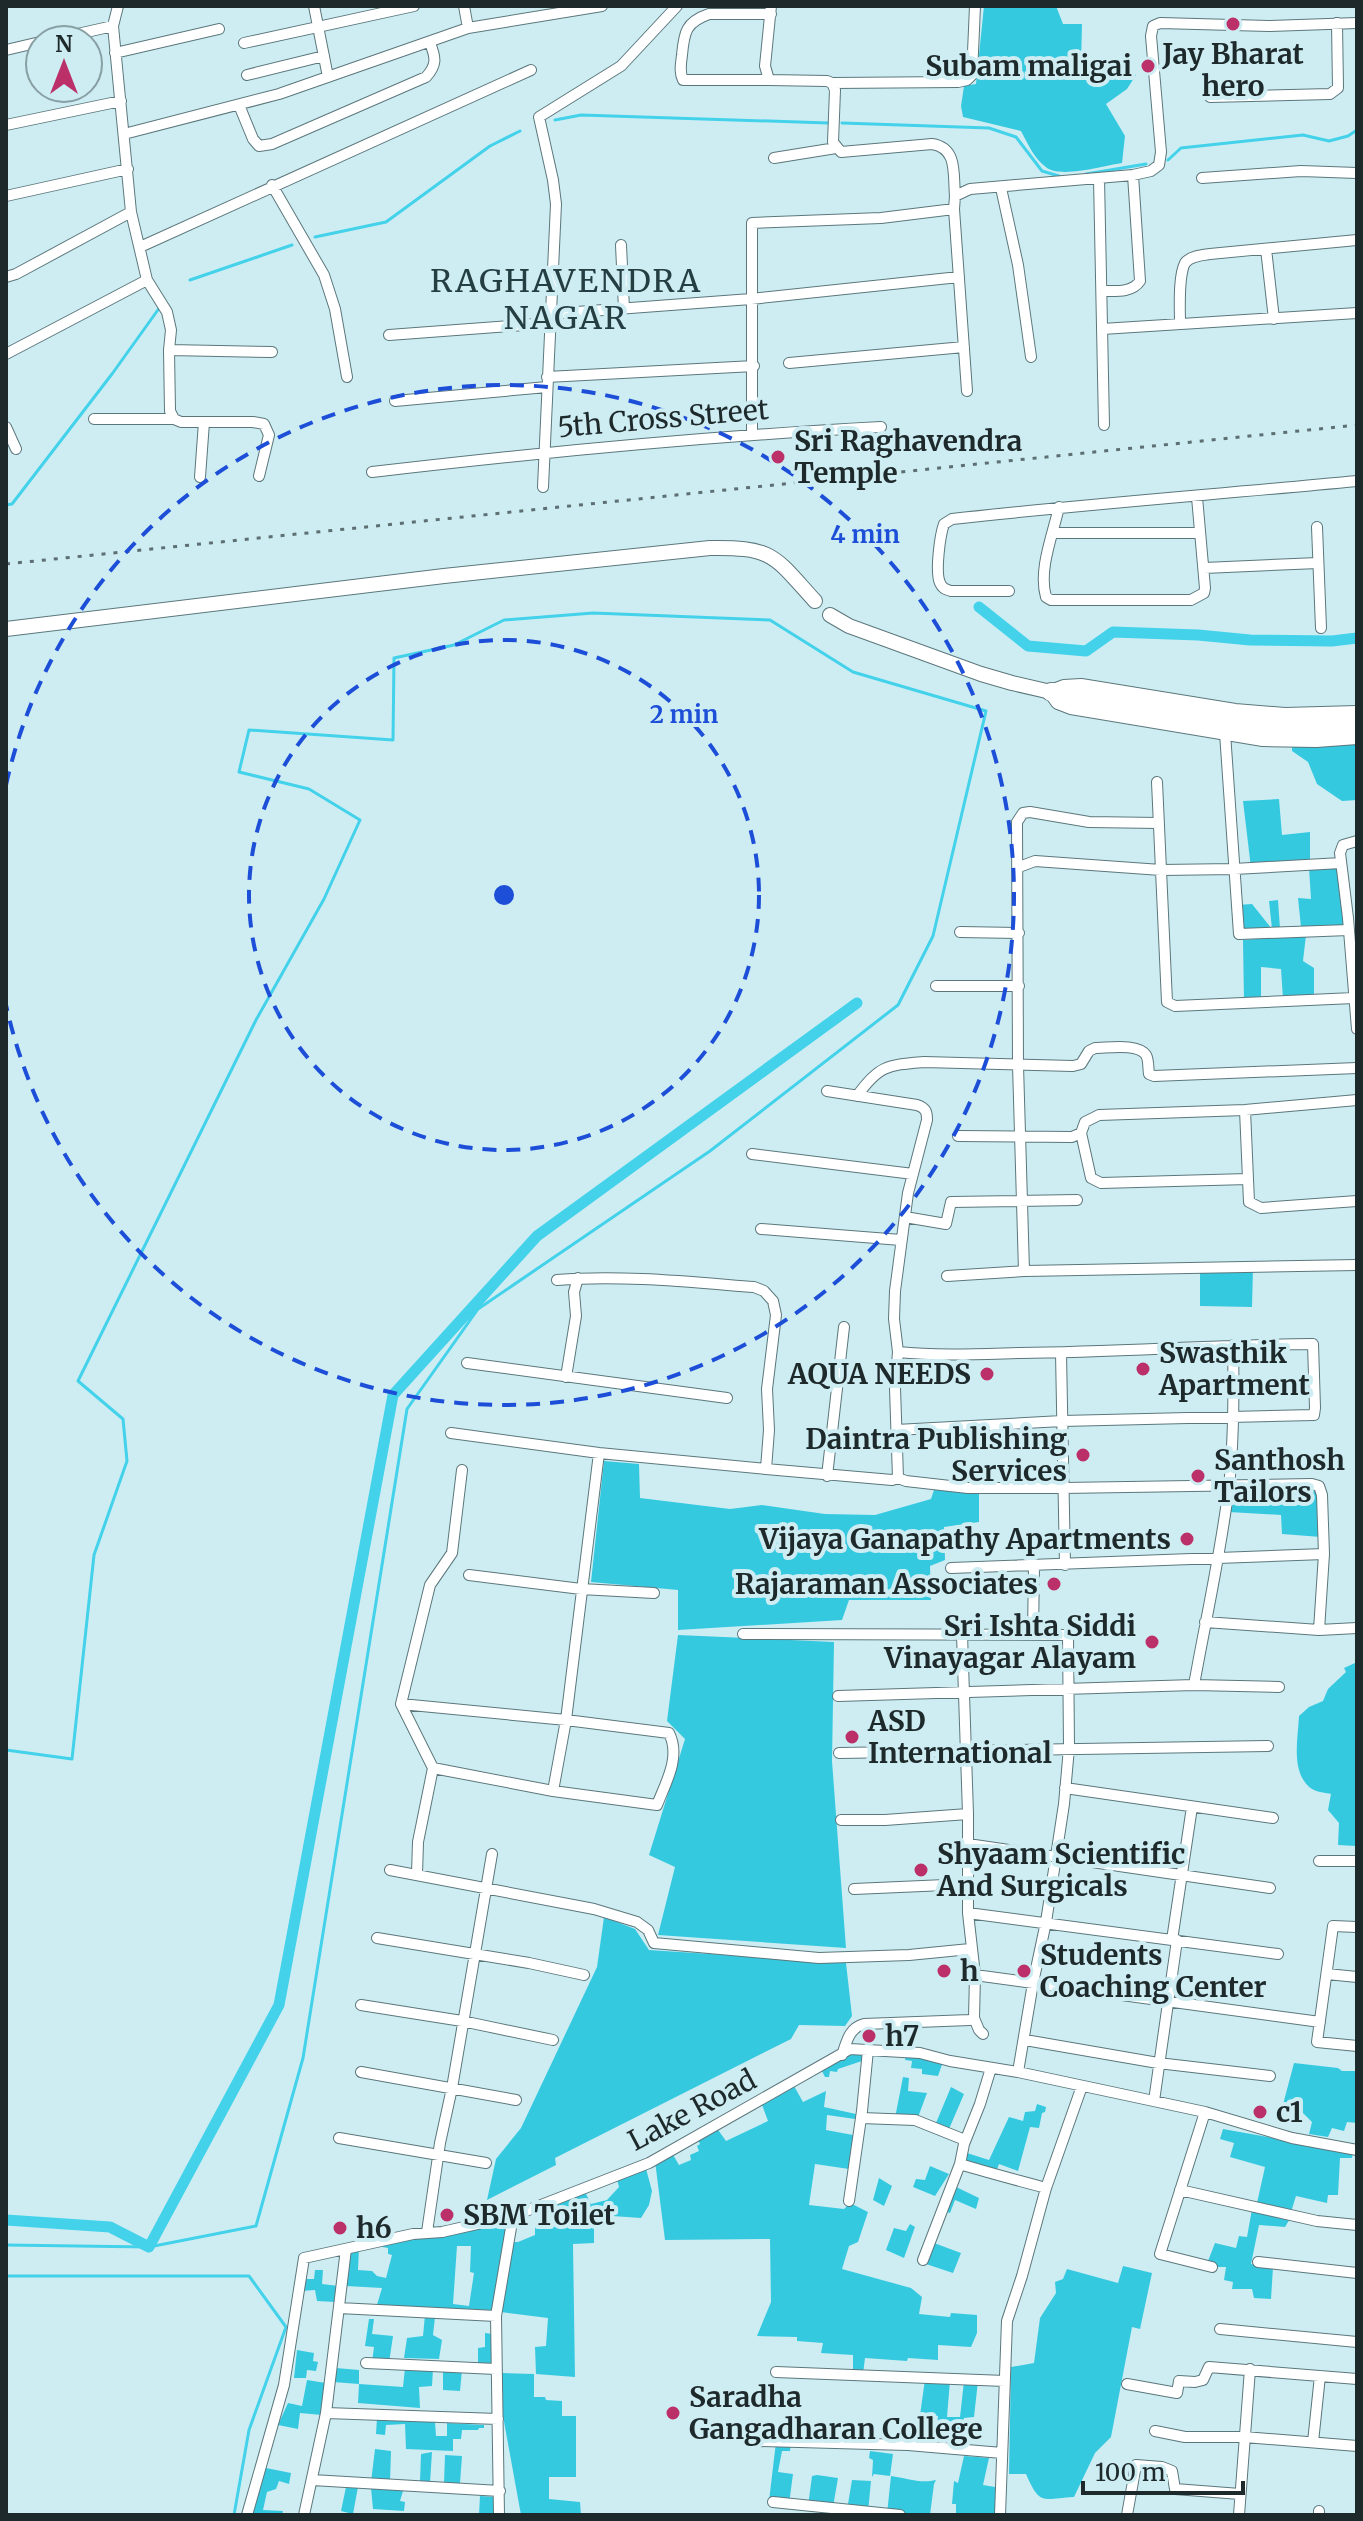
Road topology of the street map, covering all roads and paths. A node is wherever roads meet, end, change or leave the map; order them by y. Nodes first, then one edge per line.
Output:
1 (118, 6) edge
2 (314, 6) edge
3 (414, 6) edge
4 (464, 6) edge
5 (602, 6) edge
6 (677, 6) edge
7 (975, 6) edge
8 (771, 10) edge
9 (1337, 23) junction
10 (1357, 23) edge
11 (113, 26) junction
12 (318, 27) junction
13 (104, 28) edge
14 (468, 28) junction
15 (219, 29) dead end
16 (244, 43) dead end
17 (430, 43) junction
18 (115, 53) junction
19 (324, 56) junction
20 (531, 70) dead end
21 (247, 75) dead end
22 (328, 77) junction
23 (769, 80) junction
24 (832, 83) junction
25 (1210, 97) dead end
26 (121, 101) junction
27 (239, 105) junction
28 (6, 125) edge
29 (124, 134) junction
30 (836, 148) junction
31 (774, 158) dead end
32 (128, 169) junction
33 (1357, 173) edge
34 (1133, 175) junction
35 (1099, 178) junction
36 (1202, 178) dead end
37 (272, 185) junction
38 (1001, 188) junction
39 (6, 196) edge
40 (955, 196) junction
41 (954, 209) junction
42 (131, 212) junction
43 (1357, 240) edge
44 (621, 245) dead end
45 (140, 247) junction
46 (1266, 249) junction
47 (6, 277) edge
48 (959, 277) junction
49 (147, 280) junction
50 (1102, 291) junction
51 (751, 299) junction
52 (624, 309) junction
53 (1357, 313) edge
54 (550, 318) junction
55 (1274, 319) junction
56 (1180, 324) junction
57 (1102, 329) junction
58 (389, 335) dead end
59 (964, 347) junction
60 (169, 350) junction
61 (272, 352) dead end
62 (6, 354) edge
63 (1031, 357) dead end
64 (789, 363) dead end
65 (754, 366) junction
66 (347, 377) dead end
67 (547, 382) junction
68 (967, 391) dead end
69 (395, 401) dead end
70 (94, 419) dead end
71 (174, 419) junction
72 (204, 422) junction
73 (1104, 425) dead end
74 (6, 427) edge
75 (881, 427) dead end
76 (752, 434) junction
77 (16, 449) dead end
78 (545, 452) junction
79 (372, 472) dead end
80 (259, 476) dead end
81 (200, 477) dead end
82 (1357, 481) edge
83 (543, 487) dead end
84 (1197, 497) junction
85 (1059, 507) junction
86 (1317, 527) dead end
87 (1053, 533) junction
88 (1200, 533) junction
89 (1318, 563) junction
90 (1204, 568) junction
91 (1009, 591) dead end
92 (815, 601) joint
93 (830, 615) joint
94 (1321, 628) dead end
95 (6, 629) edge
96 (1051, 692) junction
97 (1357, 713) edge
98 (1357, 725) edge
99 (1225, 733) junction
100 (1357, 737) edge
101 (1157, 782) dead end
102 (1159, 823) junction
103 (1357, 841) edge
104 (1341, 863) junction
105 (1019, 867) junction
106 (1234, 869) junction
107 (1161, 870) junction
108 (1349, 930) junction
109 (960, 932) dead end
110 (1019, 933) junction
111 (936, 986) dead end
112 (1019, 986) junction
113 (1354, 998) junction
114 (1357, 1029) edge
115 (1018, 1065) junction
116 (1357, 1068) edge
117 (827, 1091) dead end
118 (857, 1096) junction
119 (1357, 1100) edge
120 (1245, 1110) junction
121 (1081, 1133) junction
122 (958, 1136) dead end
123 (1019, 1136) junction
124 (752, 1154) dead end
125 (913, 1174) junction
126 (1248, 1179) junction
127 (1077, 1200) dead end
128 (1021, 1201) junction
129 (1357, 1201) edge
130 (905, 1217) junction
131 (761, 1229) dead end
132 (901, 1240) junction
133 (1357, 1265) edge
134 (1024, 1271) junction
135 (947, 1276) dead end
136 (578, 1278) junction
137 (557, 1280) dead end
138 (844, 1327) dead end
139 (1233, 1345) junction
140 (898, 1352) junction
141 (1061, 1353) junction
142 (467, 1363) dead end
143 (566, 1377) junction
144 (727, 1398) dead end
145 (1234, 1416) junction
146 (1062, 1421) junction
147 (896, 1430) junction
148 (451, 1433) dead end
149 (599, 1453) junction
150 (766, 1469) junction
151 (462, 1470) dead end
152 (827, 1476) junction
153 (898, 1478) junction
154 (1229, 1485) junction
155 (1063, 1488) junction
156 (1324, 1554) junction
157 (1219, 1557) junction
158 (1034, 1565) junction
159 (1065, 1565) junction
160 (951, 1568) dead end
161 (469, 1575) dead end
162 (581, 1589) junction
163 (654, 1593) dead end
164 (1205, 1622) junction
165 (1357, 1628) edge
166 (1319, 1630) junction
167 (743, 1634) dead end
168 (962, 1634) junction
169 (1033, 1635) junction
170 (1194, 1685) junction
171 (1279, 1687) dead end
172 (1069, 1689) junction
173 (963, 1693) junction
174 (838, 1696) dead end
175 (401, 1704) junction
176 (566, 1720) junction
177 (1268, 1746) dead end
178 (1069, 1748) junction
179 (965, 1750) junction
180 (839, 1753) dead end
181 (433, 1768) junction
182 (1065, 1788) junction
183 (553, 1791) junction
184 (1192, 1807) junction
185 (968, 1814) junction
186 (1273, 1818) dead end
187 (841, 1820) dead end
188 (968, 1844) junction
189 (492, 1854) dead end
190 (1057, 1855) junction
191 (1319, 1861) dead end
192 (1357, 1861) edge
193 (390, 1870) dead end
194 (417, 1874) junction
195 (1182, 1874) junction
196 (968, 1884) junction
197 (486, 1887) junction
198 (1270, 1888) dead end
199 (854, 1889) dead end
200 (968, 1913) junction
201 (1046, 1922) junction
202 (1357, 1927) edge
203 (377, 1938) dead end
204 (1175, 1940) junction
205 (970, 1949) junction
206 (473, 1954) junction
207 (1278, 1954) dead end
208 (1327, 1974) junction
209 (584, 1975) dead end
210 (975, 1975) junction
211 (1357, 1977) edge
212 (1033, 1983) junction
213 (1168, 2001) junction
214 (361, 2005) dead end
215 (974, 2018) junction
216 (462, 2021) junction
217 (1320, 2022) junction
218 (983, 2034) dead end
219 (553, 2040) dead end
220 (1025, 2040) junction
221 (1357, 2046) edge
222 (868, 2050) junction
223 (842, 2055) junction
224 (1158, 2063) junction
225 (991, 2068) junction
226 (361, 2072) dead end
227 (1018, 2072) junction
228 (1270, 2076) dead end
229 (1082, 2086) junction
230 (452, 2088) junction
231 (516, 2100) dead end
232 (1154, 2101) junction
233 (1205, 2112) junction
234 (861, 2118) junction
235 (339, 2138) dead end
236 (965, 2140) junction
237 (1357, 2150) edge
238 (438, 2153) junction
239 (486, 2163) dead end
240 (960, 2164) junction
241 (1046, 2188) junction
242 (1180, 2190) junction
243 (849, 2201) dead end
244 (513, 2216) junction
245 (1357, 2225) edge
246 (427, 2232) junction
247 (346, 2249) junction
248 (923, 2260) dead end
249 (1258, 2262) dead end
250 (1212, 2267) dead end
251 (1357, 2273) edge
252 (339, 2308) junction
253 (496, 2316) junction
254 (1220, 2329) dead end
255 (1357, 2342) edge
256 (366, 2363) dead end
257 (496, 2369) junction
258 (1250, 2369) junction
259 (776, 2372) dead end
260 (1320, 2376) junction
261 (1357, 2379) edge
262 (1005, 2381) junction
263 (1127, 2384) dead end
264 (326, 2413) junction
265 (498, 2419) junction
266 (1155, 2431) dead end
267 (1244, 2437) junction
268 (758, 2441) dead end
269 (1313, 2442) junction
270 (1357, 2446) edge
271 (1002, 2453) junction
272 (312, 2480) junction
273 (500, 2491) junction
274 (1240, 2494) junction
275 (773, 2502) dead end
276 (247, 2515) edge
277 (304, 2515) edge
278 (499, 2515) edge
279 (900, 2515) edge
280 (1000, 2515) edge
281 (1127, 2515) edge
282 (1239, 2515) edge

1 - 11 street
2 - 12 street
3 - 12 street
4 - 14 street
5 - 14 street
6 - 54 street
7 - 24 street
8 - 23 street
8 - 23 street
9 - 10 street
9 - 25 street
9 - 34 street
11 - 13 street
11 - 18 street
12 - 16 street
12 - 19 street
14 - 17 street
15 - 18 street
17 - 22 street
17 - 27 street
18 - 26 street
19 - 21 street
19 - 22 street
20 - 37 street
22 - 27 street
23 - 24 street
24 - 30 street
26 - 28 street
26 - 29 street
27 - 29 street
29 - 32 street
30 - 31 street
30 - 40 street
32 - 39 street
32 - 42 street
33 - 36 street
34 - 35 street
34 - 50 street
35 - 38 street
35 - 50 street
37 - 45 street
37 - 66 street
38 - 40 street
38 - 63 street
40 - 41 street
41 - 48 street
41 - 51 street
42 - 45 street
42 - 47 street
43 - 46 street
44 - 52 street
45 - 49 street
46 - 55 street
46 - 56 street
48 - 51 street
48 - 59 street
49 - 60 street
49 - 62 street
50 - 57 street
51 - 52 street
51 - 65 street
52 - 54 street
53 - 55 street
54 - 58 street
54 - 67 street
55 - 56 street
56 - 57 street
57 - 73 street
59 - 64 street
59 - 68 street
60 - 61 street
60 - 71 street
65 - 67 street
65 - 76 street
67 - 69 street
67 - 78 street
70 - 71 street
71 - 72 street
72 - 80 street
72 - 81 street
74 - 77 street
75 - 76 street, 5th Cross Street
76 - 78 street, 5th Cross Street
78 - 79 street, 5th Cross Street
78 - 83 street
82 - 84 street
84 - 85 street
84 - 88 street
85 - 87 street
85 - 91 street
86 - 89 street
87 - 88 street
87 - 90 street
88 - 90 street
89 - 90 street
89 - 94 street
92 - 93 street
92 - 95 street
93 - 96 street
96 - 97 street
96 - 98 highway
96 - 99 street
99 - 100 street
99 - 106 street
101 - 102 street
102 - 105 street
102 - 107 street
103 - 104 street
104 - 106 street
104 - 108 street
105 - 107 street
105 - 110 street
106 - 107 street
106 - 108 street
107 - 113 street
108 - 113 street
109 - 110 street
110 - 112 street
111 - 112 street
112 - 115 street
113 - 114 street
115 - 116 street
115 - 118 street
115 - 123 street
117 - 118 street
118 - 125 street
119 - 120 street
120 - 121 street
120 - 126 street
121 - 123 street
121 - 126 street
122 - 123 street
123 - 128 street
124 - 125 street
125 - 130 street
126 - 129 street
127 - 128 street
128 - 130 street
128 - 134 street
130 - 132 street
131 - 132 street
132 - 140 street
133 - 134 street
134 - 135 street
136 - 137 street
136 - 143 street
136 - 150 street
138 - 152 street
139 - 141 street
139 - 145 street
139 - 145 street
140 - 141 street
140 - 147 street
141 - 146 street
142 - 143 street
143 - 144 street
145 - 146 street
145 - 154 street
146 - 147 street
146 - 155 street
147 - 153 street
148 - 149 street
149 - 150 street
149 - 162 street
150 - 152 street
151 - 175 street
152 - 153 street
153 - 155 street
154 - 155 street
154 - 156 street
154 - 157 street
155 - 159 street
156 - 157 street
156 - 166 street
157 - 159 street
157 - 164 street
158 - 159 street
158 - 160 street
158 - 169 street
161 - 162 street
162 - 163 street
162 - 176 street
164 - 166 street
164 - 170 street
165 - 166 street
167 - 168 street
168 - 169 street
168 - 173 street
169 - 172 street
170 - 171 street
170 - 172 street
172 - 173 street
172 - 178 street
173 - 174 street
173 - 179 street
175 - 176 street
175 - 181 street
176 - 183 street
176 - 183 street
177 - 178 street
178 - 179 street
178 - 182 street
179 - 180 street
179 - 185 street
181 - 183 street
181 - 194 street
182 - 184 street
182 - 190 street
184 - 186 street
184 - 195 street
185 - 187 street
185 - 188 street
188 - 190 street
188 - 196 street
189 - 197 street
190 - 195 street
190 - 201 street
191 - 192 street
193 - 194 street
194 - 197 street
195 - 198 street
195 - 204 street
196 - 199 street
196 - 200 street
197 - 205 street
197 - 206 street
200 - 201 street
200 - 205 street
201 - 204 street
201 - 212 street
202 - 208 street
203 - 206 street
204 - 207 street
204 - 213 street
205 - 210 street
206 - 209 street
206 - 216 street
208 - 211 street
208 - 217 street
210 - 212 street
210 - 215 street
212 - 213 street
212 - 220 street
213 - 217 street
213 - 224 street
214 - 216 street
215 - 218 street
215 - 223 street
216 - 219 street
216 - 230 street
217 - 221 street
220 - 224 street
220 - 227 street
222 - 223 street, Lake Road
222 - 225 street, Lake Road
222 - 234 street
223 - 244 street, Lake Road
224 - 228 street
224 - 232 street
225 - 227 street, Lake Road
225 - 236 street
226 - 230 street
227 - 229 street, Lake Road
229 - 232 street, Lake Road
229 - 241 street
230 - 231 street
230 - 238 street
232 - 233 street, Lake Road
233 - 237 street, Lake Road
233 - 242 street
234 - 236 street
234 - 243 street
235 - 238 street
236 - 240 street
238 - 239 street
238 - 246 street
240 - 241 street
240 - 248 street
241 - 262 street
242 - 245 street
242 - 250 street
244 - 246 street, Lake Road
244 - 253 street
246 - 247 street, Lake Road
247 - 252 street
247 - 276 street, Lake Road
249 - 251 street
252 - 253 street
252 - 264 street
253 - 257 street
254 - 255 street
256 - 257 street
257 - 265 street
258 - 260 street
258 - 263 street
258 - 267 street
259 - 262 street
260 - 261 street
260 - 269 street
262 - 271 street
264 - 265 street
264 - 272 street
265 - 273 street
266 - 267 street
267 - 269 street
267 - 274 street
268 - 271 street
269 - 270 street
271 - 280 street
272 - 273 street
272 - 277 street
273 - 278 street
274 - 281 street
274 - 282 street
275 - 279 street

